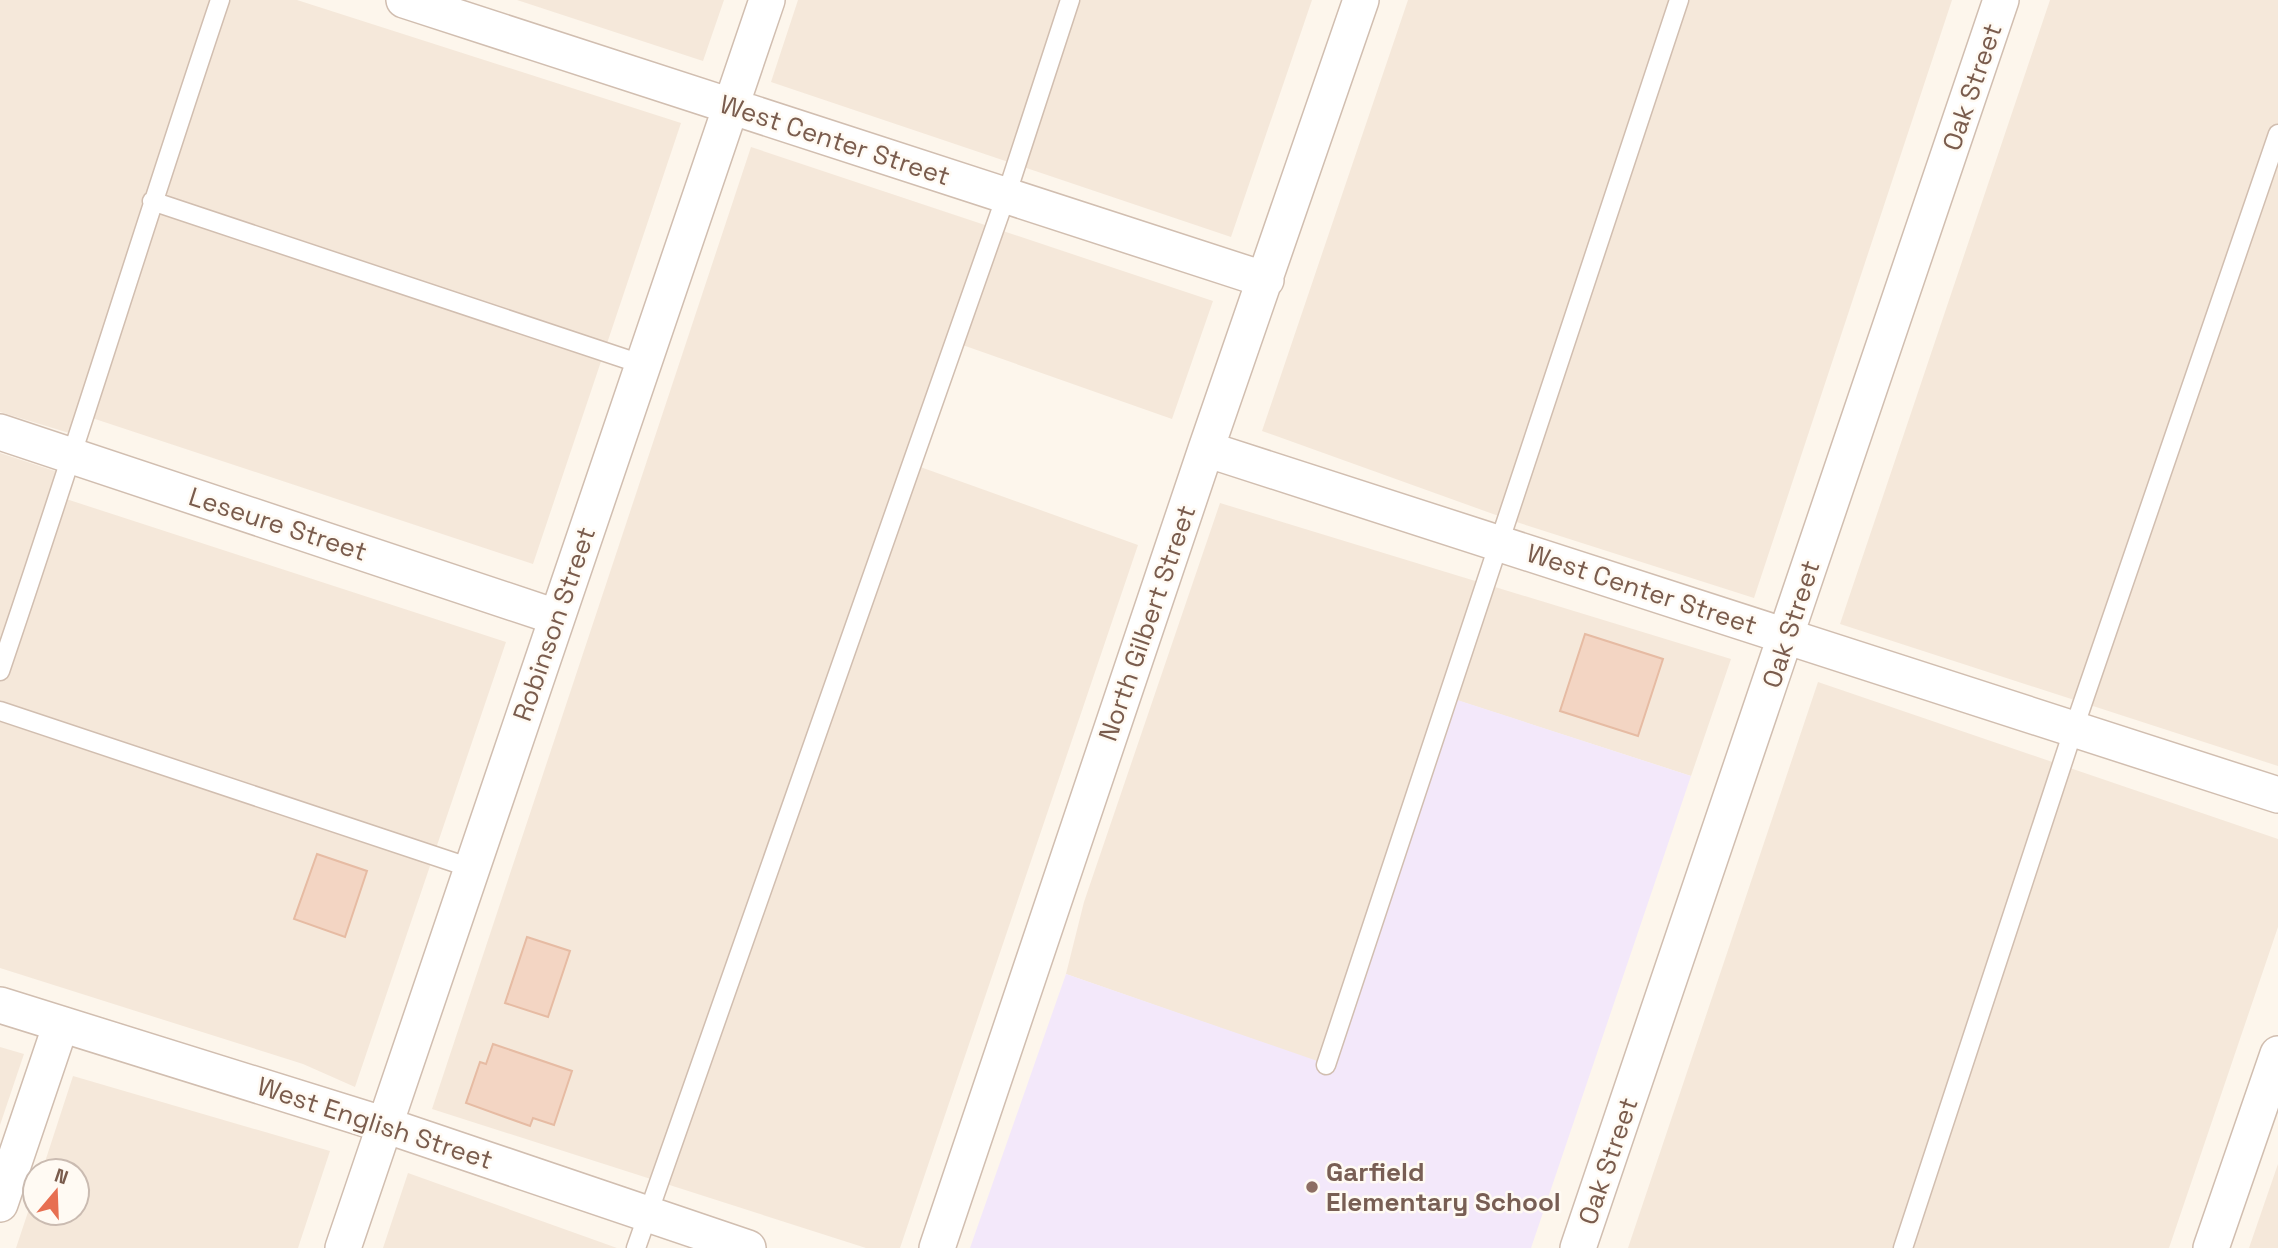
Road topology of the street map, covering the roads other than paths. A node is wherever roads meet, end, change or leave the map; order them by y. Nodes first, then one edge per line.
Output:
1 (220, 0) edge
2 (404, 0) edge
3 (767, 0) edge
4 (1070, 0) edge
5 (1361, 0) edge
6 (1679, 0) edge
7 (2001, 0) edge
8 (731, 106) junction
9 (2278, 134) edge
10 (1006, 196) junction
11 (152, 201) junction
12 (1266, 280) junction
13 (641, 365) junction
14 (0, 432) edge
15 (1206, 449) junction
16 (73, 456) junction
17 (1499, 543) junction
18 (556, 617) junction
19 (1788, 636) junction
20 (0, 671) edge
21 (0, 711) edge
22 (2074, 728) junction
23 (2278, 795) edge
24 (471, 867) junction
25 (0, 1005) edge
26 (61, 1024) junction
27 (2278, 1054) edge
28 (1326, 1065) dead end
29 (385, 1125) junction
30 (0, 1204) edge
31 (647, 1214) junction
32 (343, 1248) edge
33 (636, 1248) edge
34 (748, 1248) edge
35 (937, 1248) edge
36 (1578, 1248) edge
37 (1903, 1248) edge
38 (2211, 1248) edge

1 - 11 lane
2 - 8 street, West Center Street
3 - 8 street, Robinson Street
4 - 10 lane
5 - 12 street, North Gilbert Street
6 - 17 lane
7 - 19 street, Oak Street
8 - 10 street, West Center Street
8 - 13 street, Robinson Street
9 - 22 lane
10 - 12 street, West Center Street
10 - 31 lane
11 - 13 lane
11 - 16 lane
12 - 15 street, North Gilbert Street
13 - 18 street, Robinson Street
14 - 16 street, Leseure Street
15 - 17 street, West Center Street
15 - 35 street, North Gilbert Street
16 - 18 street, Leseure Street
16 - 20 lane
17 - 19 street, West Center Street
17 - 28 lane
18 - 24 street, Robinson Street
19 - 22 street, West Center Street
19 - 36 street, Oak Street
21 - 24 lane
22 - 23 street, West Center Street
22 - 37 lane
24 - 29 street, Robinson Street
25 - 26 street, West English Street
26 - 29 street, West English Street
26 - 30 street
27 - 38 street
29 - 31 street, West English Street
29 - 32 street, Robinson Street
31 - 33 lane
31 - 34 street, West English Street

